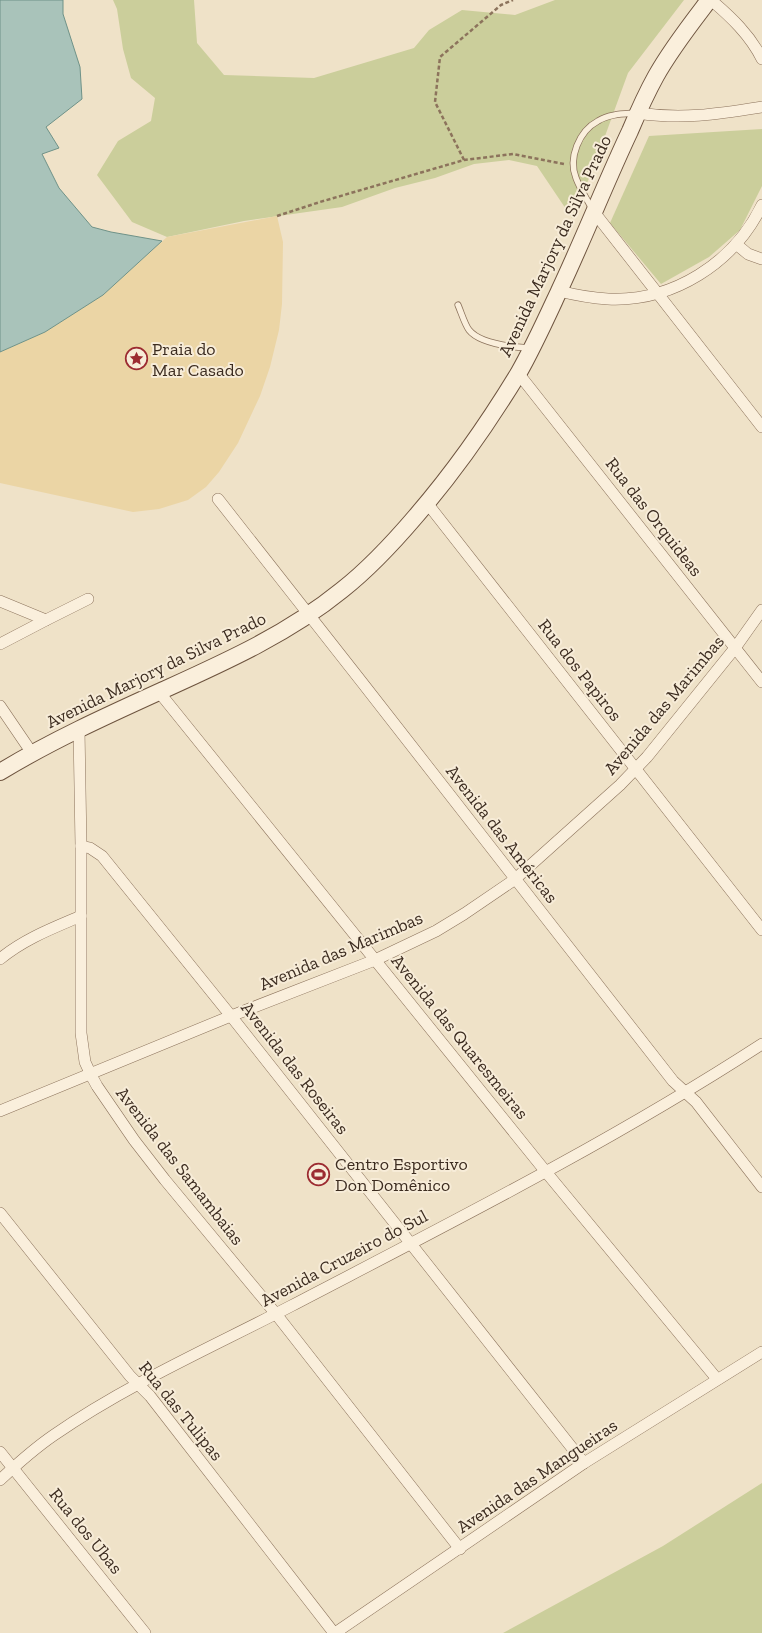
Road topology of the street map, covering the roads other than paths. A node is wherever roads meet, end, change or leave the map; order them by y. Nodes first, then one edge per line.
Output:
1 (710, 0) edge
2 (762, 59) edge
3 (762, 107) edge
4 (638, 113) junction
5 (762, 205) edge
6 (594, 212) junction
7 (736, 244) junction
8 (762, 259) edge
9 (559, 291) junction
10 (657, 293) junction
11 (458, 305) dead end
12 (532, 348) junction
13 (518, 373) junction
14 (761, 424) edge
15 (218, 499) dead end
16 (427, 503) junction
17 (88, 599) dead end
18 (0, 601) edge
19 (762, 610) edge
20 (309, 614) junction
21 (46, 620) junction
22 (0, 644) edge
23 (735, 648) junction
24 (762, 682) edge
25 (159, 692) junction
26 (0, 706) edge
27 (79, 729) junction
28 (32, 753) junction
29 (636, 769) junction
30 (0, 772) edge
31 (81, 846) junction
32 (514, 880) junction
33 (81, 916) junction
34 (762, 930) edge
35 (0, 958) edge
36 (375, 960) junction
37 (231, 1016) junction
38 (762, 1044) edge
39 (91, 1075) junction
40 (686, 1092) junction
41 (0, 1111) edge
42 (546, 1172) junction
43 (762, 1187) edge
44 (0, 1212) edge
45 (411, 1244) junction
46 (276, 1314) junction
47 (762, 1352) edge
48 (717, 1379) junction
49 (138, 1384) junction
50 (0, 1452) edge
51 (584, 1463) junction
52 (13, 1468) junction
53 (0, 1480) edge
54 (460, 1549) junction
55 (145, 1633) edge
56 (334, 1633) edge

1 - 2 street
1 - 4 main road, Avenida Marjory da Silva Prado
3 - 4 street
4 - 6 main road, Avenida Marjory da Silva Prado
4 - 6 lane
5 - 7 street
6 - 9 main road, Avenida Marjory da Silva Prado
6 - 10 street
7 - 8 street
7 - 10 street
9 - 10 street
9 - 12 main road, Avenida Marjory da Silva Prado
10 - 14 street
11 - 12 lane
12 - 13 main road, Avenida Marjory da Silva Prado
13 - 16 main road, Avenida Marjory da Silva Prado
13 - 23 street, Rua das Orquideas
15 - 20 street, Avenida das Américas
16 - 20 main road, Avenida Marjory da Silva Prado
16 - 29 street, Rua dos Papiros
17 - 21 street
18 - 21 street
19 - 23 street, Avenida das Marimbas
20 - 25 main road, Avenida Marjory da Silva Prado
20 - 32 street, Avenida das Américas
21 - 22 street
23 - 24 street, Rua das Orquideas
23 - 29 street, Avenida das Marimbas
25 - 27 main road, Avenida Marjory da Silva Prado
25 - 36 street, Avenida das Quaresmeiras
26 - 28 street
27 - 28 main road, Avenida Marjory da Silva Prado
27 - 31 street, Avenida das Samambaias
28 - 30 main road, Avenida Marjory da Silva Prado
29 - 32 street, Avenida das Marimbas
29 - 34 street, Rua dos Papiros
31 - 33 street, Avenida das Samambaias
31 - 37 street, Avenida das Roseiras
32 - 36 street, Avenida das Marimbas
32 - 40 street, Avenida das Américas
33 - 35 street
33 - 39 street, Avenida das Samambaias
36 - 37 street, Avenida das Marimbas
36 - 42 street, Avenida das Quaresmeiras
37 - 39 street, Avenida das Marimbas
37 - 45 street, Avenida das Roseiras
38 - 40 street, Avenida Cruzeiro do Sul
39 - 41 street, Avenida das Marimbas
39 - 46 street, Avenida das Samambaias
40 - 42 street, Avenida Cruzeiro do Sul
40 - 43 street, Avenida das Américas
42 - 45 street, Avenida Cruzeiro do Sul
42 - 48 street, Avenida das Quaresmeiras
44 - 49 street, Rua das Tulipas
45 - 46 street, Avenida Cruzeiro do Sul
45 - 51 street, Avenida das Roseiras
46 - 49 street, Avenida Cruzeiro do Sul
46 - 54 street, Avenida das Samambaias
47 - 48 street, Avenida das Mangueiras
48 - 51 street, Avenida das Mangueiras
49 - 52 street, Avenida Cruzeiro do Sul
49 - 56 street, Rua das Tulipas
50 - 52 street, Rua dos Ubas
51 - 54 street, Avenida das Mangueiras
52 - 53 street, Avenida Cruzeiro do Sul
52 - 55 street, Rua dos Ubas
54 - 56 street, Avenida das Mangueiras

